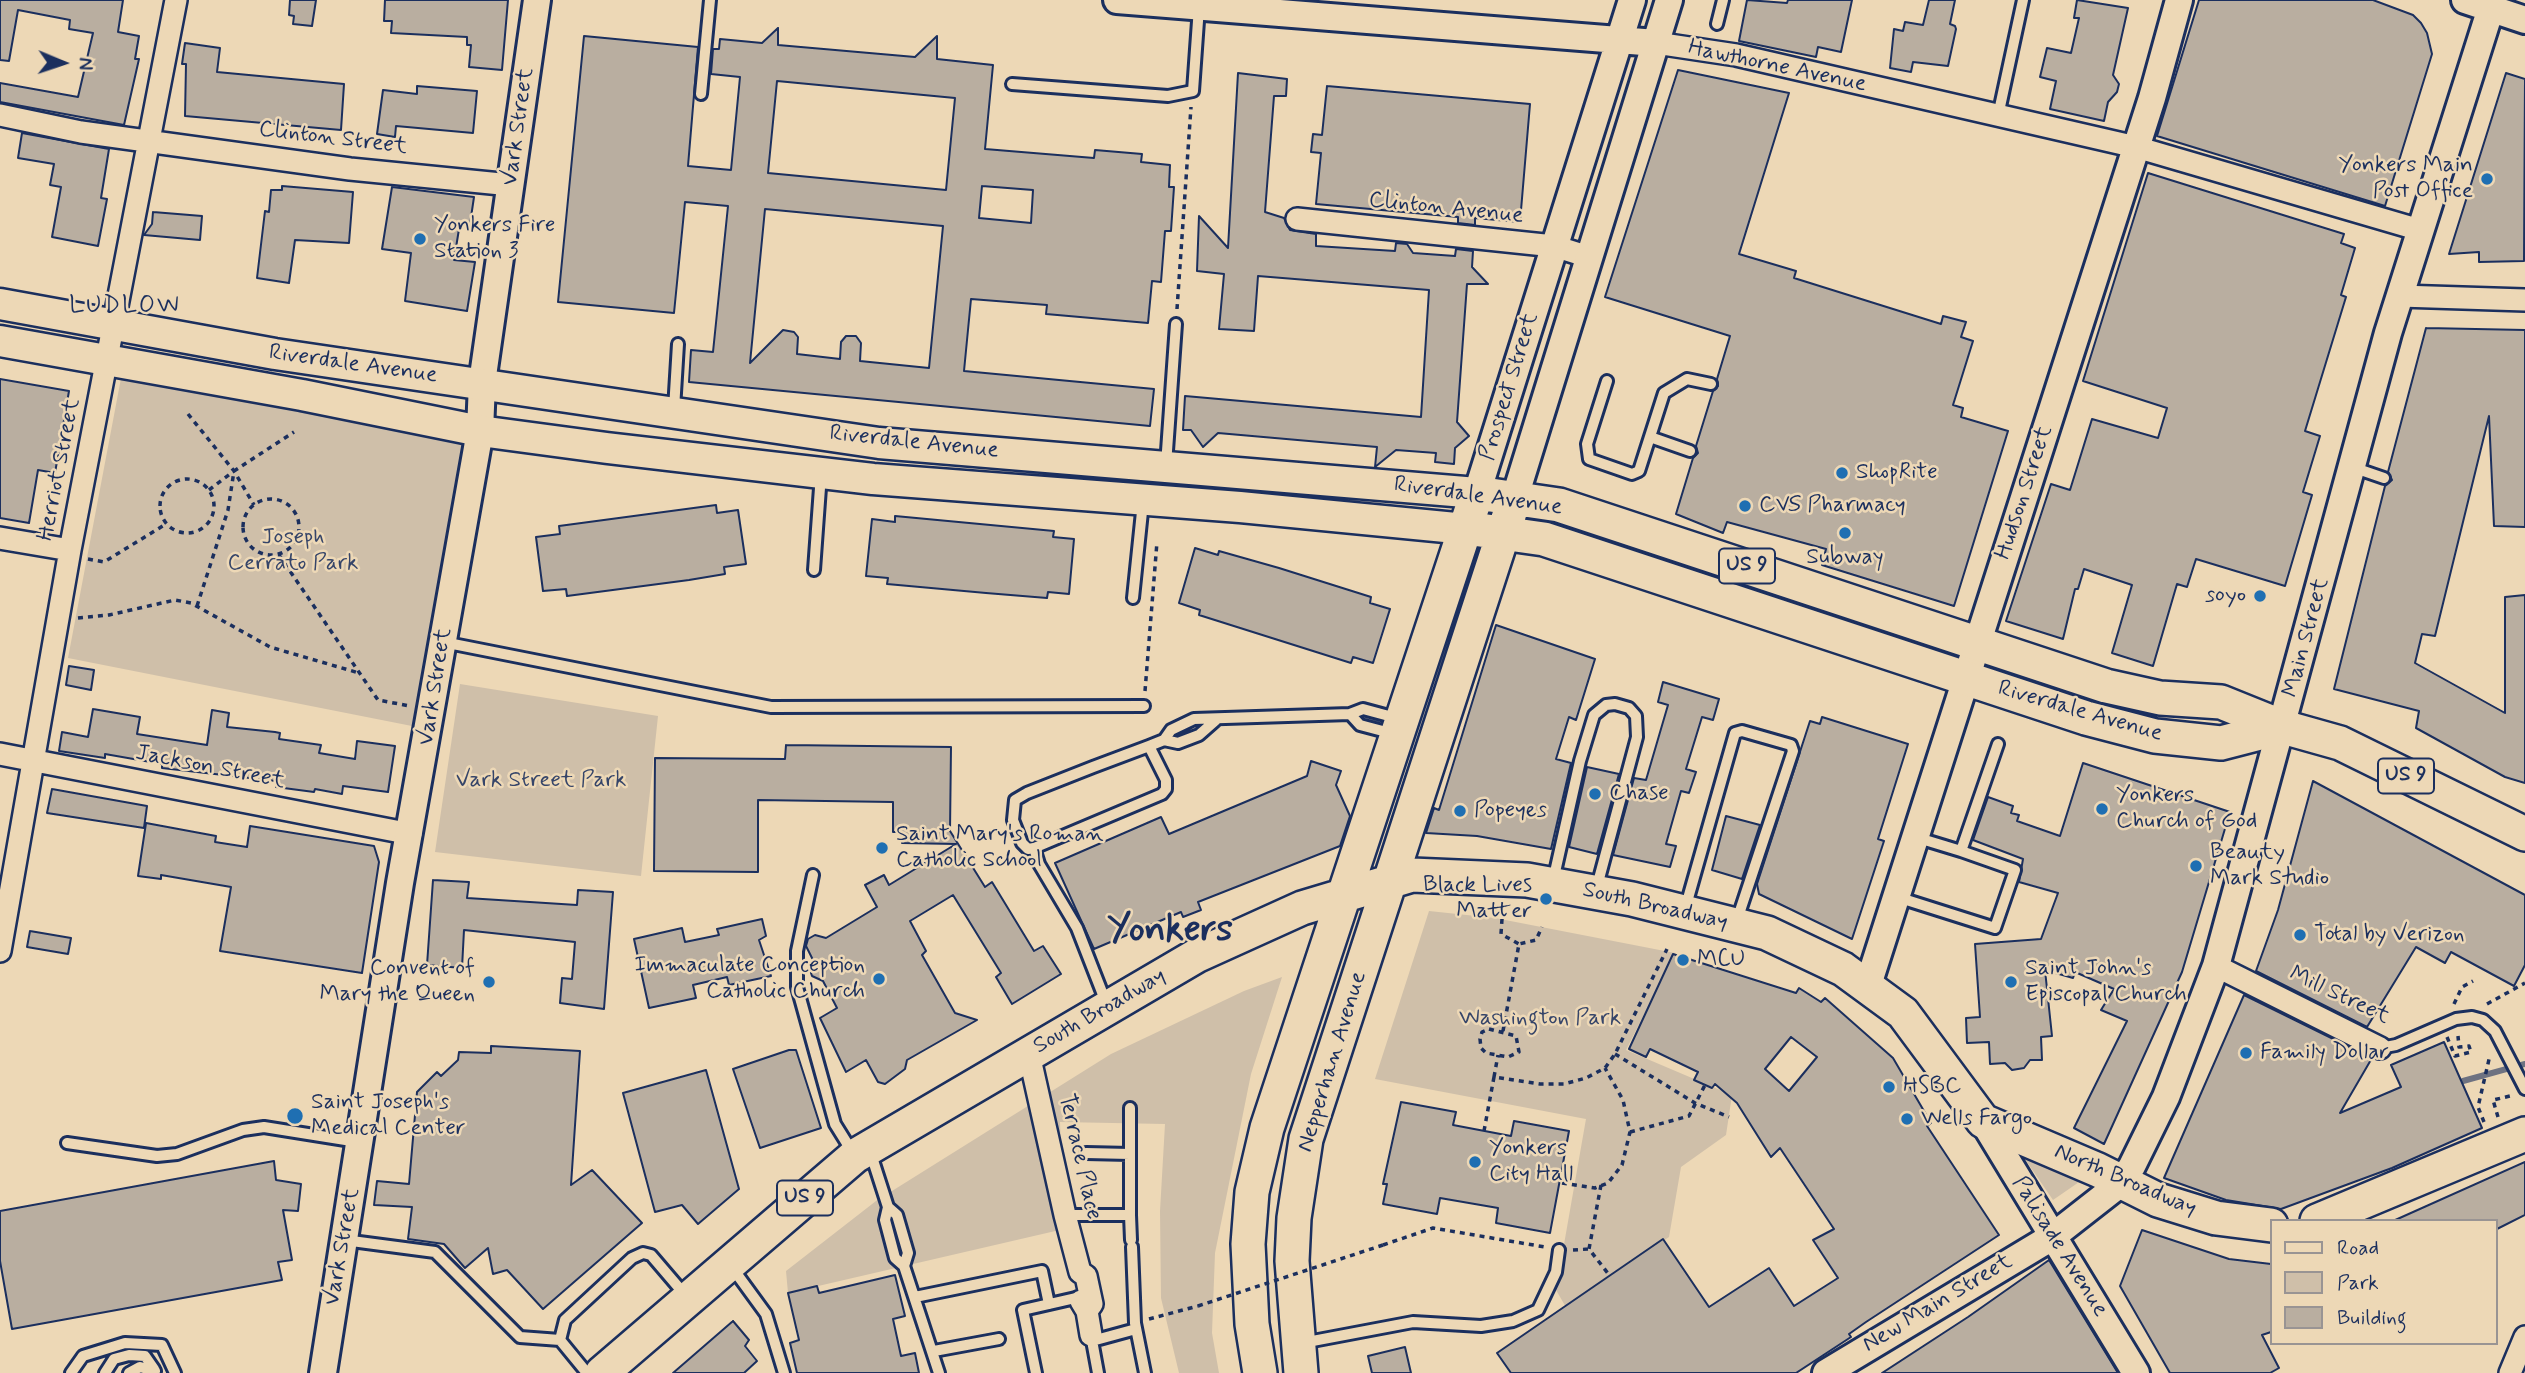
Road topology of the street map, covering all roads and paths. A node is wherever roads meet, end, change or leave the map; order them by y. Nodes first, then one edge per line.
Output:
1 (176, 0) edge
2 (537, 0) edge
3 (710, 0) edge
4 (1117, 0) edge
5 (1632, 0) edge
6 (1669, 0) edge
7 (1723, 0) edge
8 (2023, 0) edge
9 (2179, 0) edge
10 (2465, 0) edge
11 (2491, 4) edge
12 (1199, 7) junction
13 (2525, 20) edge
14 (1717, 24) dead end
15 (1619, 40) junction
16 (1656, 43) junction
17 (1012, 84) dead end
18 (1193, 91) junction
19 (701, 94) dead end
20 (0, 115) edge
21 (1998, 116) junction
22 (149, 141) junction
23 (2136, 147) junction
24 (511, 185) junction
25 (1297, 219) dead end
26 (2420, 230) junction
27 (1554, 246) junction
28 (1589, 257) junction
29 (2400, 296) junction
30 (2525, 300) edge
31 (0, 304) edge
32 (115, 324) junction
33 (1176, 324) joint
34 (0, 341) edge
35 (678, 344) dead end
36 (108, 360) junction
37 (1607, 381) dead end
38 (482, 383) junction
39 (1711, 384) dead end
40 (674, 412) junction
41 (188, 414) dead end
42 (480, 431) junction
43 (293, 432) dead end
44 (1650, 438) junction
45 (1690, 451) dead end
46 (1166, 465) junction
47 (2352, 467) junction
48 (234, 471) junction
49 (821, 471) junction
50 (2384, 478) dead end
51 (209, 490) junction
52 (1477, 493) junction
53 (1514, 497) junction
54 (1151, 500) junction
55 (254, 505) junction
56 (166, 524) junction
57 (1466, 529) junction
58 (1503, 532) junction
59 (0, 538) edge
60 (70, 550) junction
61 (279, 555) junction
62 (814, 570) dead end
63 (1133, 598) dead end
64 (197, 606) junction
65 (59, 620) junction
66 (443, 642) junction
67 (1977, 642) junction
68 (359, 673) junction
69 (1965, 678) junction
70 (1144, 706) joint
71 (432, 711) junction
72 (1350, 714) junction
73 (1400, 727) junction
74 (2283, 727) junction
75 (1998, 744) dead end
76 (1149, 746) junction
77 (0, 754) edge
78 (35, 760) junction
79 (411, 834) junction
80 (2525, 834) edge
81 (1915, 837) junction
82 (1039, 845) junction
83 (1961, 851) junction
84 (813, 874) dead end
85 (1391, 880) junction
86 (1552, 885) junction
87 (1595, 892) junction
88 (1346, 893) junction
89 (1896, 897) junction
90 (1685, 912) junction
91 (1502, 919) dead end
92 (1735, 925) junction
93 (1542, 927) dead end
94 (1519, 944) junction
95 (1667, 949) dead end
96 (0, 951) edge
97 (2216, 966) junction
98 (2473, 981) dead end
99 (2525, 983) edge
100 (1868, 985) junction
101 (2494, 1000) dead end
102 (1108, 1007) junction
103 (2456, 1019) junction
104 (2441, 1026) junction
105 (2465, 1030) dead end
106 (1503, 1031) junction
107 (2380, 1048) joint
108 (2490, 1049) dead end
109 (1029, 1054) junction
110 (1615, 1054) junction
111 (1498, 1055) junction
112 (1605, 1068) junction
113 (1494, 1077) junction
114 (1706, 1085) dead end
115 (2523, 1085) edge
116 (1695, 1103) junction
117 (2478, 1107) dead end
118 (1129, 1108) dead end
119 (1729, 1117) dead end
120 (1983, 1121) junction
121 (1484, 1131) dead end
122 (1630, 1132) junction
123 (2525, 1134) edge
124 (361, 1142) junction
125 (67, 1143) dead end
126 (862, 1152) junction
127 (1086, 1153) dead end
128 (1130, 1154) junction
129 (1562, 1183) dead end
130 (2120, 1183) junction
131 (1601, 1185) junction
132 (1065, 1215) junction
133 (1130, 1215) junction
134 (2321, 1219) edge
135 (2270, 1225) edge
136 (2052, 1237) junction
137 (344, 1240) junction
138 (1559, 1250) junction
139 (1589, 1250) junction
140 (729, 1263) junction
141 (1610, 1276) dead end
142 (915, 1297) junction
143 (688, 1298) junction
144 (1049, 1304) junction
145 (1084, 1304) junction
146 (1198, 1306) dead end
147 (1136, 1329) junction
148 (2525, 1337) edge
149 (1092, 1338) junction
150 (999, 1339) dead end
151 (560, 1340) junction
152 (934, 1351) junction
153 (1299, 1359) edge
154 (614, 1368) edge
155 (156, 1371) edge
156 (71, 1373) edge
157 (105, 1373) edge
158 (129, 1373) edge
159 (175, 1373) edge
160 (323, 1373) edge
161 (587, 1373) edge
162 (784, 1373) edge
163 (939, 1373) edge
164 (1035, 1373) edge
165 (1098, 1373) edge
166 (1145, 1373) edge
167 (1260, 1373) edge
168 (1826, 1373) edge
169 (2136, 1373) edge
170 (2510, 1373) edge

1 - 22 street, Herriot Street
2 - 24 street, Vark Street
3 - 19 lane
4 - 12 street, Hawthorne Avenue
5 - 15 street, Prospect Street
6 - 16 street, Prospect Street
7 - 14 lane
8 - 21 lane
9 - 23 street, Hudson Street
10 - 11 street
11 - 13 street
11 - 26 street, Main Street
12 - 15 street, Hawthorne Avenue
12 - 18 lane
15 - 16 street, Hawthorne Avenue
15 - 27 street, Prospect Street
16 - 21 street, Hawthorne Avenue
16 - 28 street, Prospect Street
17 - 18 lane
18 - 33 path
20 - 22 street, Clinton Street
21 - 23 street, Hawthorne Avenue
22 - 24 street, Clinton Street
22 - 32 street, Herriot Street
23 - 26 street, Hawthorne Avenue
23 - 67 street, Hudson Street
24 - 38 street, Vark Street
25 - 27 street, Clinton Avenue
26 - 29 street, Main Street
27 - 28 street, Clinton Avenue
27 - 52 street, Prospect Street
28 - 53 street, Prospect Street
29 - 30 street
29 - 47 street, Main Street
31 - 32 main road, Riverdale Avenue
32 - 36 street, Herriot Street
32 - 38 main road, Riverdale Avenue
33 - 46 lane
34 - 36 main road, Riverdale Avenue
35 - 40 lane
36 - 42 main road, Riverdale Avenue
36 - 60 street, Herriot Street
37 - 44 lane
38 - 40 main road, Riverdale Avenue
38 - 42 street, Vark Street
39 - 44 lane
40 - 46 main road, Riverdale Avenue
41 - 48 path
42 - 49 main road, Riverdale Avenue
42 - 66 street, Vark Street
43 - 48 path
44 - 45 lane
46 - 52 main road, Riverdale Avenue
47 - 50 lane
47 - 74 street, Main Street
48 - 51 path
48 - 55 path
48 - 64 path
49 - 54 main road, Riverdale Avenue
49 - 62 lane
51 - 56 path
51 - 56 path
52 - 53 main road, Riverdale Avenue / US 9
52 - 57 main road, Prospect Street
53 - 58 main road, Prospect Street
53 - 67 main road, Riverdale Avenue / US 9
54 - 57 main road, Riverdale Avenue
54 - 63 lane
54 - 70 path
55 - 61 path
55 - 61 path
56 - 60 path
57 - 58 main road, Riverdale Avenue
57 - 73 main road, Prospect Street
58 - 69 main road, Riverdale Avenue
58 - 85 main road, Prospect Street
59 - 60 street
60 - 65 street, Herriot Street
61 - 68 path
64 - 65 path
64 - 68 path
65 - 78 street, Herriot Street
66 - 70 lane
66 - 71 street, Vark Street
67 - 69 street, Hudson Street
67 - 74 main road, Riverdale Avenue / US 9
68 - 71 path
69 - 74 main road, Riverdale Avenue
69 - 81 street, Hudson Street
71 - 79 street, Vark Street
72 - 73 lane
72 - 73 lane
72 - 76 lane
73 - 88 main road, Prospect Street
74 - 80 main road, US 9
74 - 97 street, Main Street
75 - 83 lane
76 - 82 lane
76 - 82 lane
77 - 78 street, Jackson Street
78 - 79 street, Jackson Street
78 - 96 street, Herriot Street
79 - 124 street, Vark Street
81 - 83 lane
81 - 89 street, Hudson Street
82 - 102 lane
83 - 89 lane
84 - 126 lane
85 - 86 main road, South Broadway / US 9
85 - 88 main road, South Broadway / US 9
85 - 153 main road, Nepperhan Avenue
86 - 87 main road, South Broadway / US 9
86 - 87 lane
87 - 90 main road, South Broadway / US 9
88 - 102 main road, South Broadway / US 9
88 - 167 main road, Nepperhan Avenue
89 - 100 street, Hudson Street
90 - 92 main road, South Broadway / US 9
90 - 92 lane
91 - 94 path
92 - 100 main road, South Broadway / US 9
93 - 94 path
94 - 106 path
95 - 110 path
97 - 107 street, Mill Street
97 - 130 street, Main Street
98 - 103 path
99 - 101 path
100 - 120 main road, South Broadway / US 9
102 - 109 main road, South Broadway / US 9
103 - 104 lane, Mill Street
103 - 115 lane
104 - 105 path
104 - 107 lane, Mill Street
106 - 111 path
106 - 111 path
108 - 117 path
109 - 126 main road, South Broadway / US 9
109 - 132 street, Terrace Place
110 - 112 path
110 - 116 path
111 - 113 path
112 - 113 path
112 - 122 path
113 - 121 path
114 - 116 path
116 - 119 path
116 - 122 path
118 - 128 lane
120 - 130 main road, North Broadway
120 - 136 street, Palisade Avenue
122 - 131 path
123 - 134 main road
124 - 125 lane
124 - 137 street, Vark Street
126 - 140 main road, South Broadway / US 9
126 - 142 lane
127 - 128 lane
128 - 133 lane
129 - 131 path
130 - 135 main road, North Broadway
130 - 136 street, Main Street
131 - 139 path
132 - 133 lane
132 - 145 street, Terrace Place
133 - 147 lane
136 - 168 street, New Main Street
136 - 169 street, Palisade Avenue
137 - 151 lane
137 - 160 street, Vark Street
138 - 139 path
138 - 146 path, bridge
138 - 153 lane
139 - 141 path
140 - 143 main road, South Broadway / US 9
140 - 162 lane
142 - 144 lane
142 - 152 lane
143 - 151 lane
143 - 154 main road, South Broadway / US 9
144 - 145 lane
144 - 164 lane
145 - 149 street, Terrace Place
147 - 149 lane
147 - 166 lane
148 - 170 street
149 - 165 lane
150 - 152 lane
151 - 161 lane
152 - 163 lane
155 - 157 lane
155 - 158 lane
156 - 159 lane

